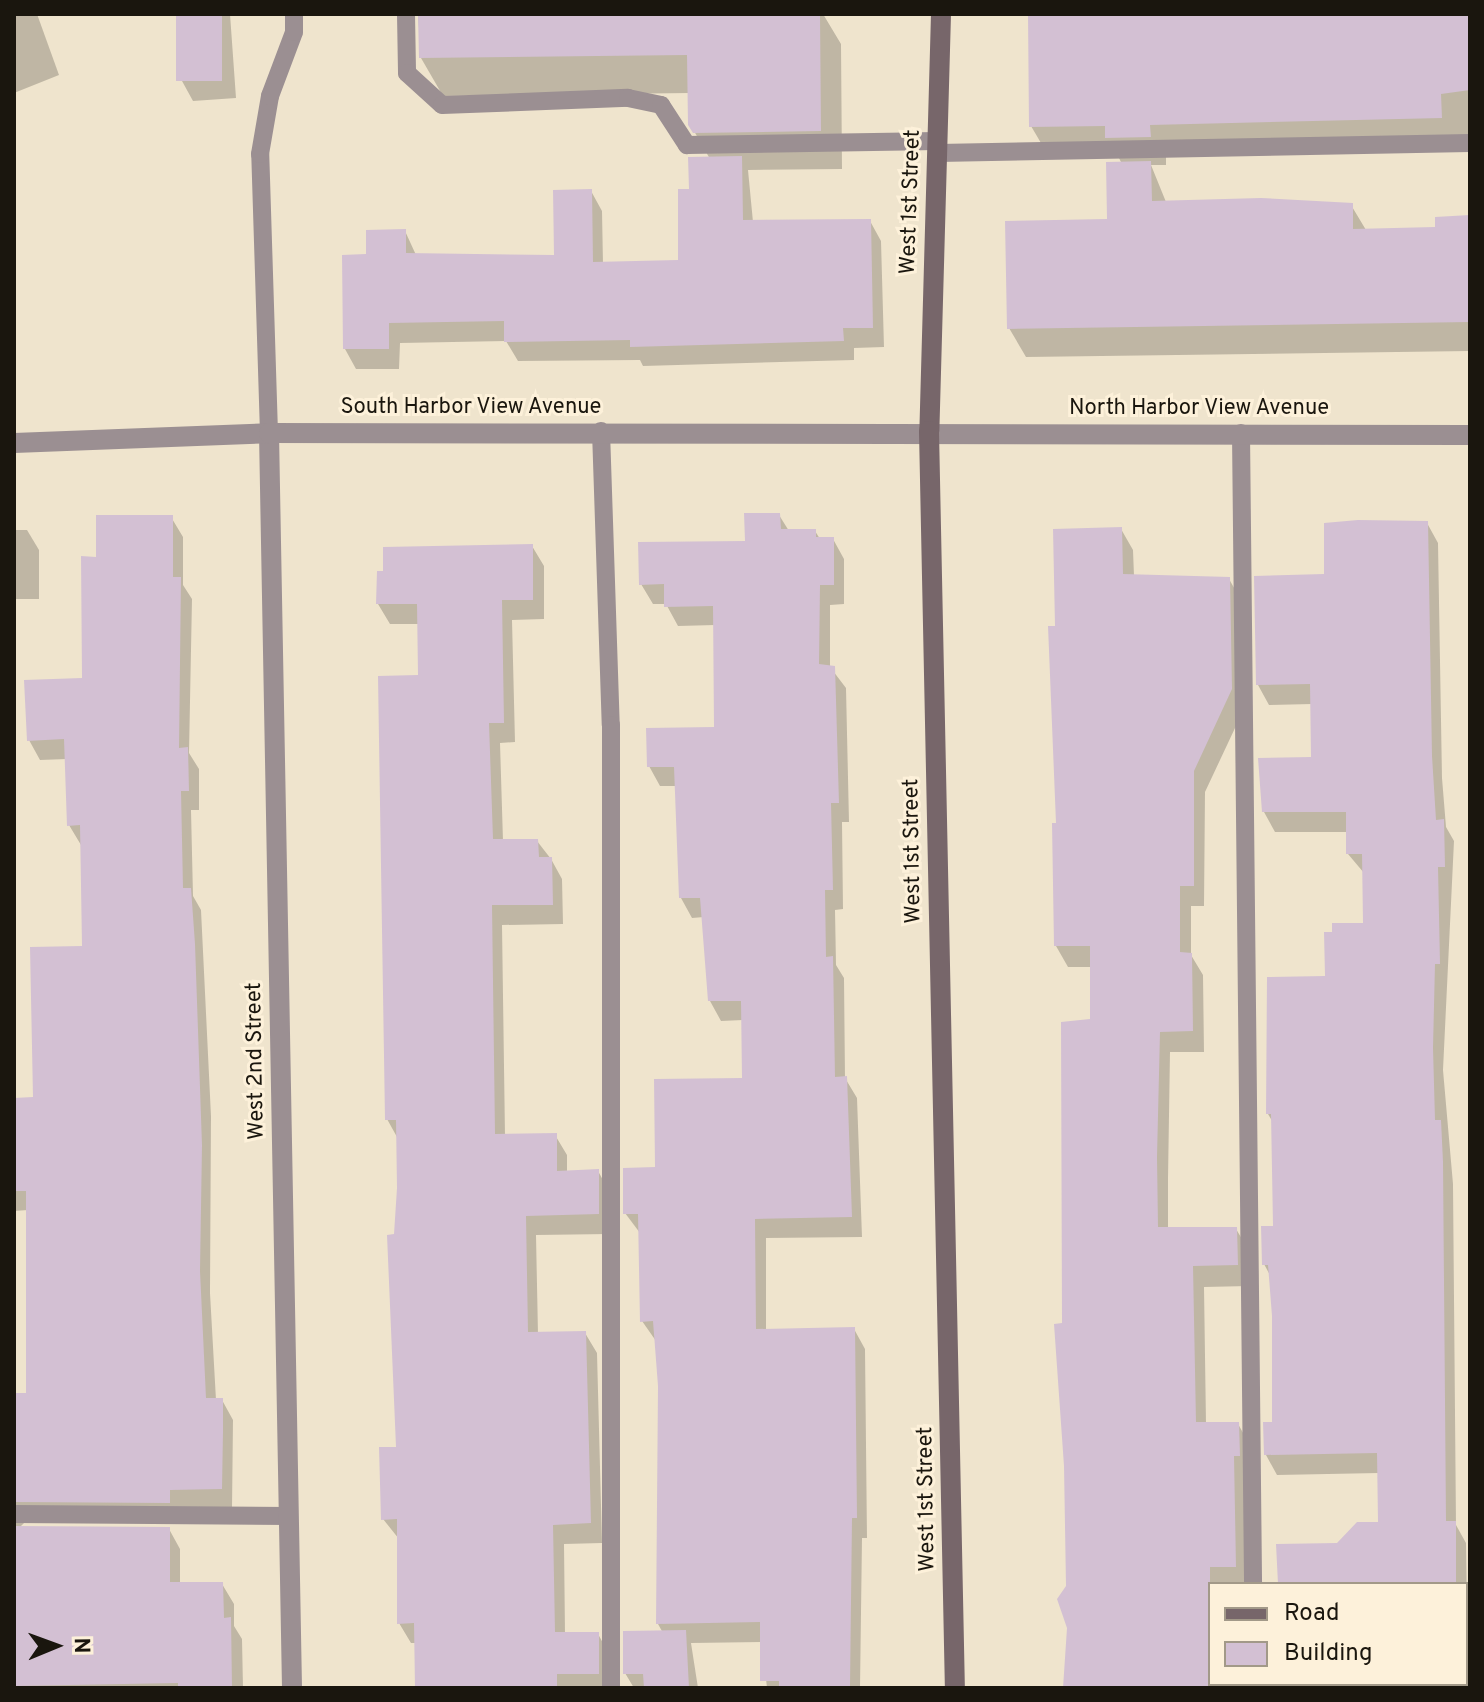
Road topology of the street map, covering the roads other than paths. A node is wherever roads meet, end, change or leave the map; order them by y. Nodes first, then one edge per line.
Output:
1 (294, 14) edge
2 (406, 14) edge
3 (941, 14) edge
4 (1470, 143) edge
5 (938, 147) junction
6 (601, 431) junction
7 (929, 431) junction
8 (269, 433) junction
9 (1241, 433) junction
10 (1470, 435) edge
11 (14, 443) edge
12 (14, 1514) edge
13 (289, 1516) junction
14 (1253, 1582) edge
15 (292, 1688) edge
16 (611, 1688) edge
17 (955, 1688) edge

1 - 8 lane
2 - 5 lane
3 - 5 street, West 1st Street
4 - 5 lane
5 - 7 street, West 1st Street
6 - 7 street, South Harbor View Avenue
6 - 8 street, South Harbor View Avenue
6 - 16 lane
7 - 9 street, North Harbor View Avenue
7 - 17 street, West 1st Street
8 - 11 street, South Harbor View Avenue
8 - 13 street, West 2nd Street
9 - 10 street, North Harbor View Avenue
9 - 14 lane
12 - 13 lane
13 - 15 street, West 2nd Street

